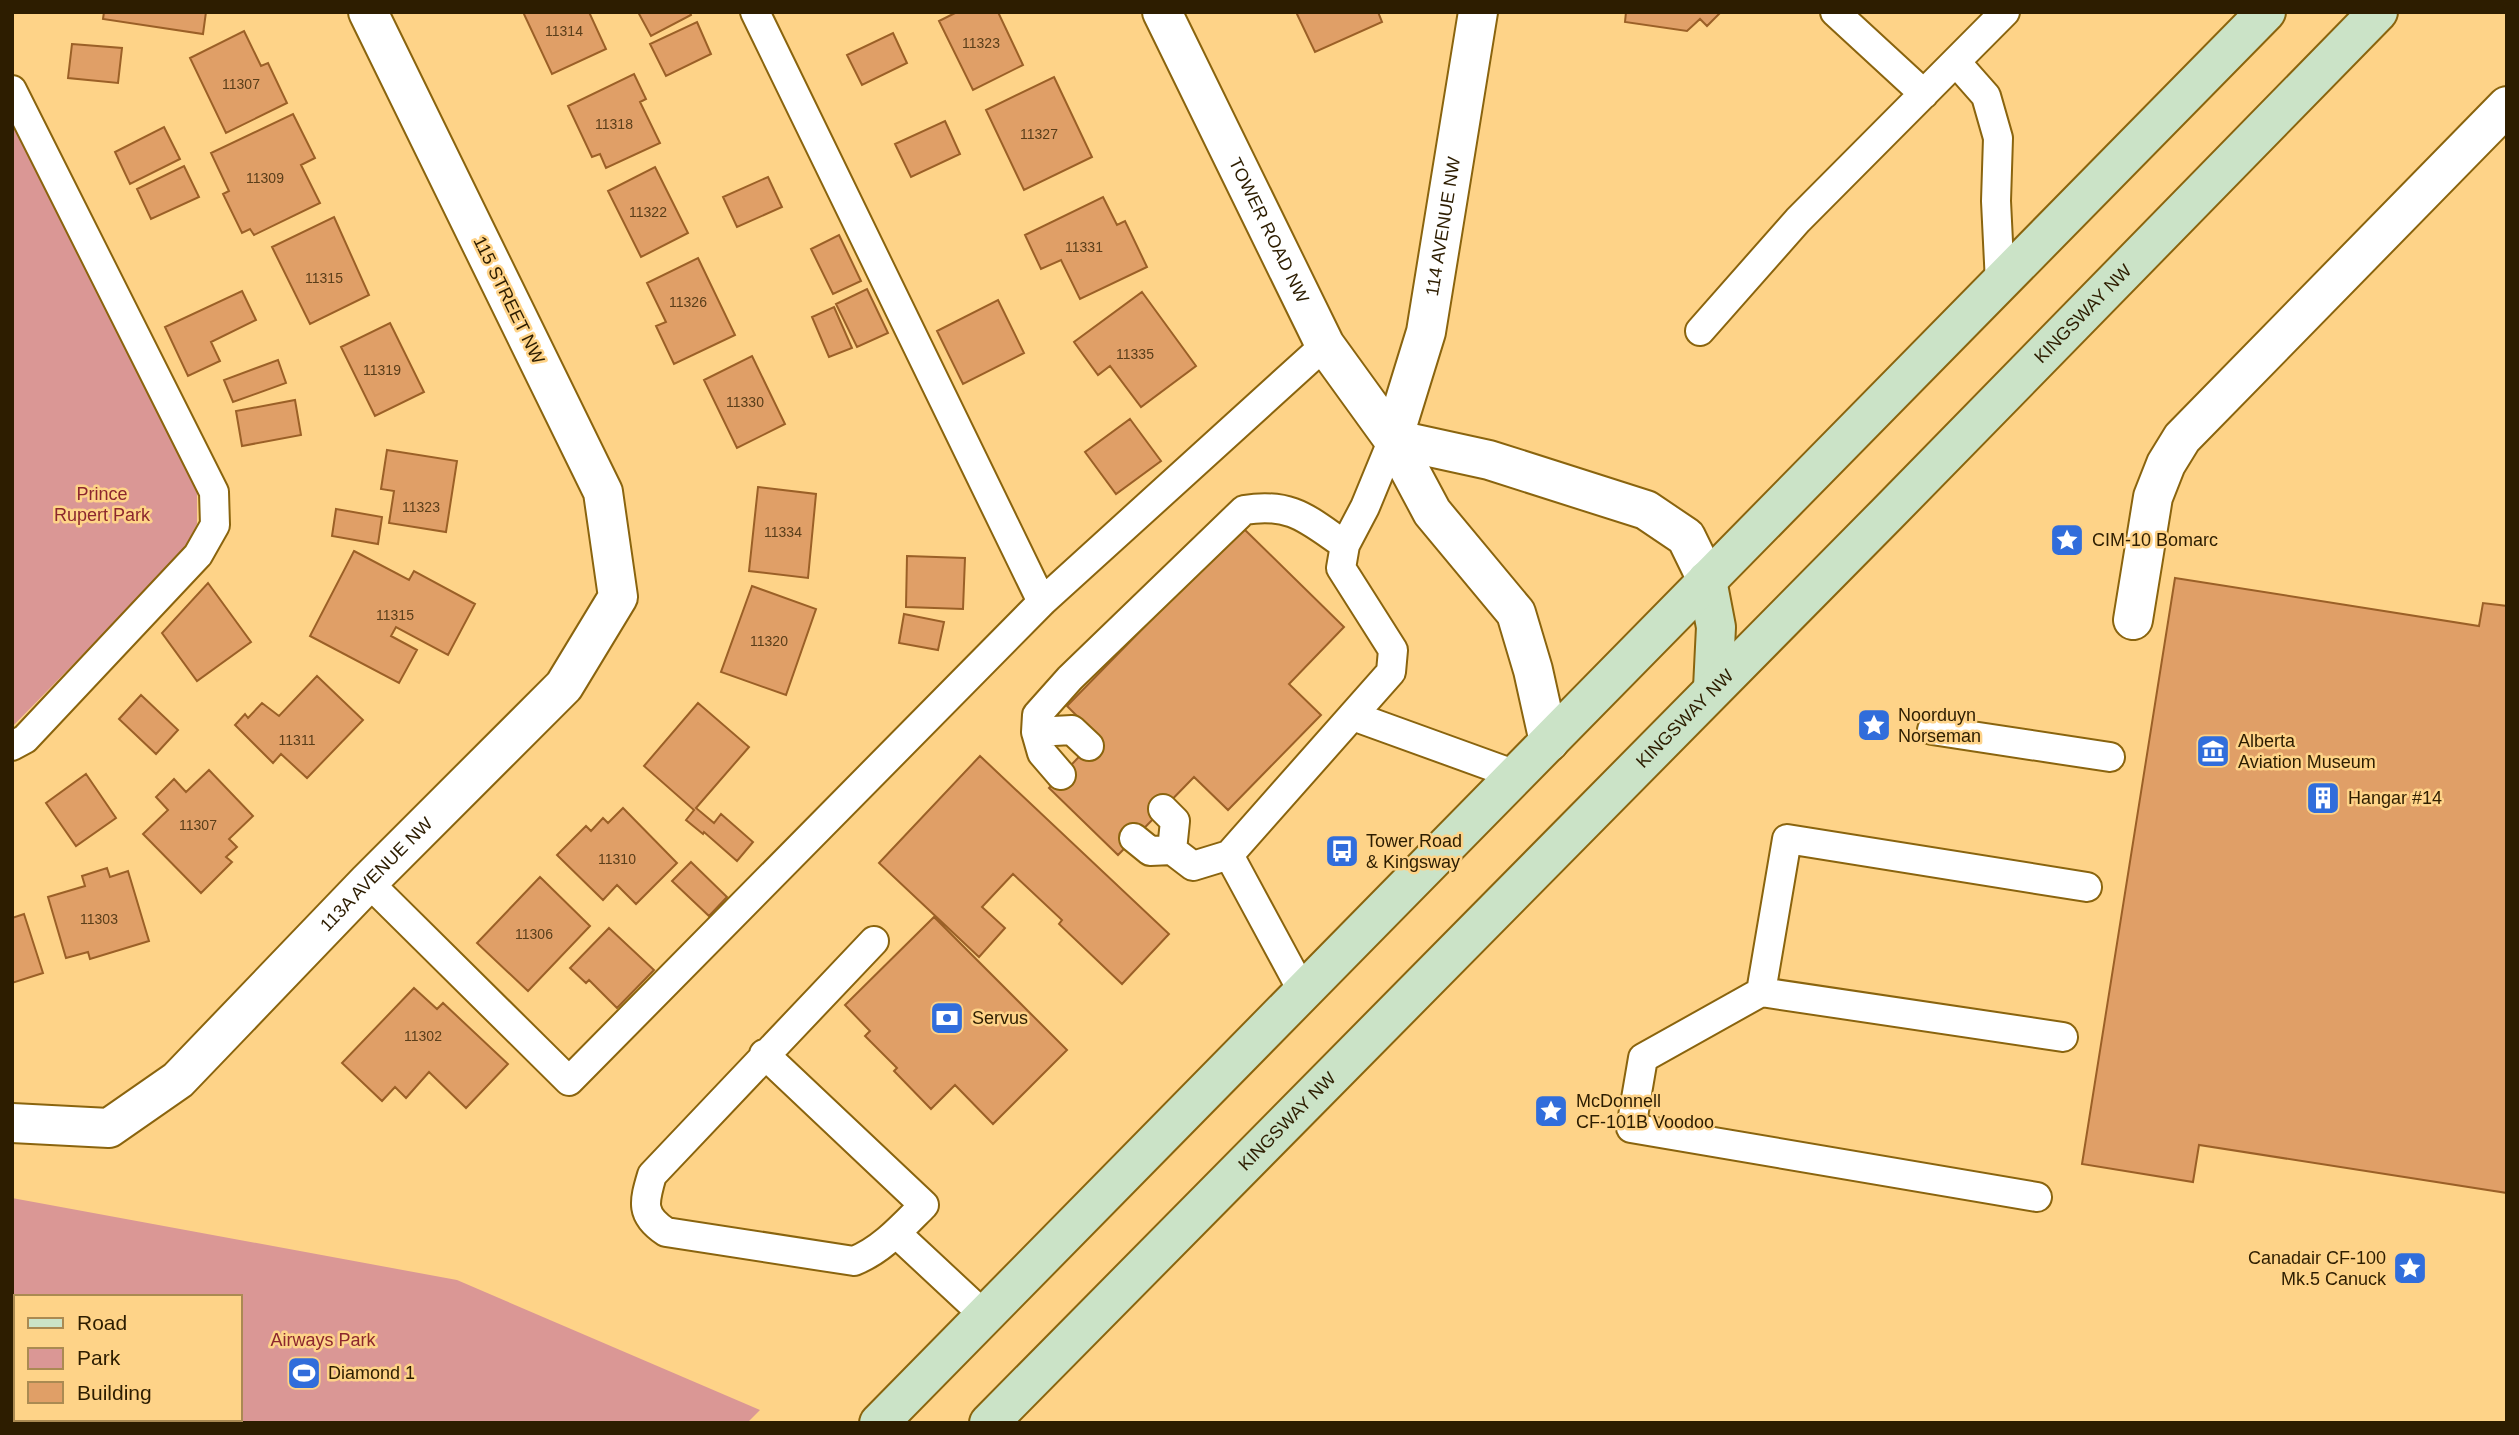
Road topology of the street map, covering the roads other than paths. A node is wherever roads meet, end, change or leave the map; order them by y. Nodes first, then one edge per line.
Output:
1 (368, 12) edge
2 (755, 12) edge
3 (1162, 12) edge
4 (1478, 12) edge
5 (1835, 12) edge
6 (2006, 12) edge
7 (2266, 12) edge
8 (2378, 12) edge
9 (1956, 62) junction
10 (12, 90) edge
11 (1924, 94) junction
12 (2507, 106) edge
13 (2000, 283) junction
14 (1700, 331) dead end
15 (1325, 345) junction
16 (1393, 439) junction
17 (1345, 545) junction
18 (1707, 580) junction
19 (618, 597) joint
20 (1042, 602) junction
21 (2133, 620) dead end
22 (1713, 688) junction
23 (1353, 716) junction
24 (1933, 730) dead end
25 (1036, 732) junction
26 (1549, 741) junction
27 (12, 746) edge
28 (1089, 746) dead end
29 (2110, 757) dead end
30 (1061, 775) dead end
31 (1516, 775) junction
32 (1163, 809) dead end
33 (1134, 838) dead end
34 (1172, 850) junction
35 (1229, 855) junction
36 (368, 883) junction
37 (2087, 887) dead end
38 (874, 941) dead end
39 (1303, 992) junction
40 (1761, 992) junction
41 (2063, 1037) dead end
42 (764, 1055) junction
43 (12, 1123) edge
44 (2037, 1197) dead end
45 (896, 1233) junction
46 (984, 1315) junction
47 (879, 1423) edge
48 (989, 1423) edge

1 - 19 street, 115 STREET NW
2 - 20 lane
3 - 15 street, TOWER ROAD NW
4 - 16 street, 114 AVENUE NW
5 - 11 lane
6 - 9 lane
7 - 13 main road
8 - 22 main road, KINGSWAY NW
9 - 11 lane
9 - 13 lane
10 - 27 lane
11 - 14 lane
12 - 21 street
13 - 18 main road
15 - 16 street, TOWER ROAD NW
15 - 20 lane
16 - 17 lane
16 - 18 street
16 - 26 street, TOWER ROAD NW
17 - 23 lane
17 - 25 lane
18 - 22 main road
18 - 26 main road
19 - 36 street, 113A AVENUE NW
20 - 36 lane
22 - 48 main road, KINGSWAY NW
23 - 31 lane
23 - 35 lane
24 - 29 lane
25 - 28 lane
25 - 30 lane
26 - 31 main road
31 - 39 main road
32 - 34 lane
33 - 34 lane
34 - 35 lane
35 - 39 lane
36 - 43 street, 113A AVENUE NW
37 - 40 lane
38 - 42 lane
39 - 46 main road
40 - 41 lane
40 - 44 lane
42 - 45 lane
42 - 45 lane
45 - 46 lane
46 - 47 main road

